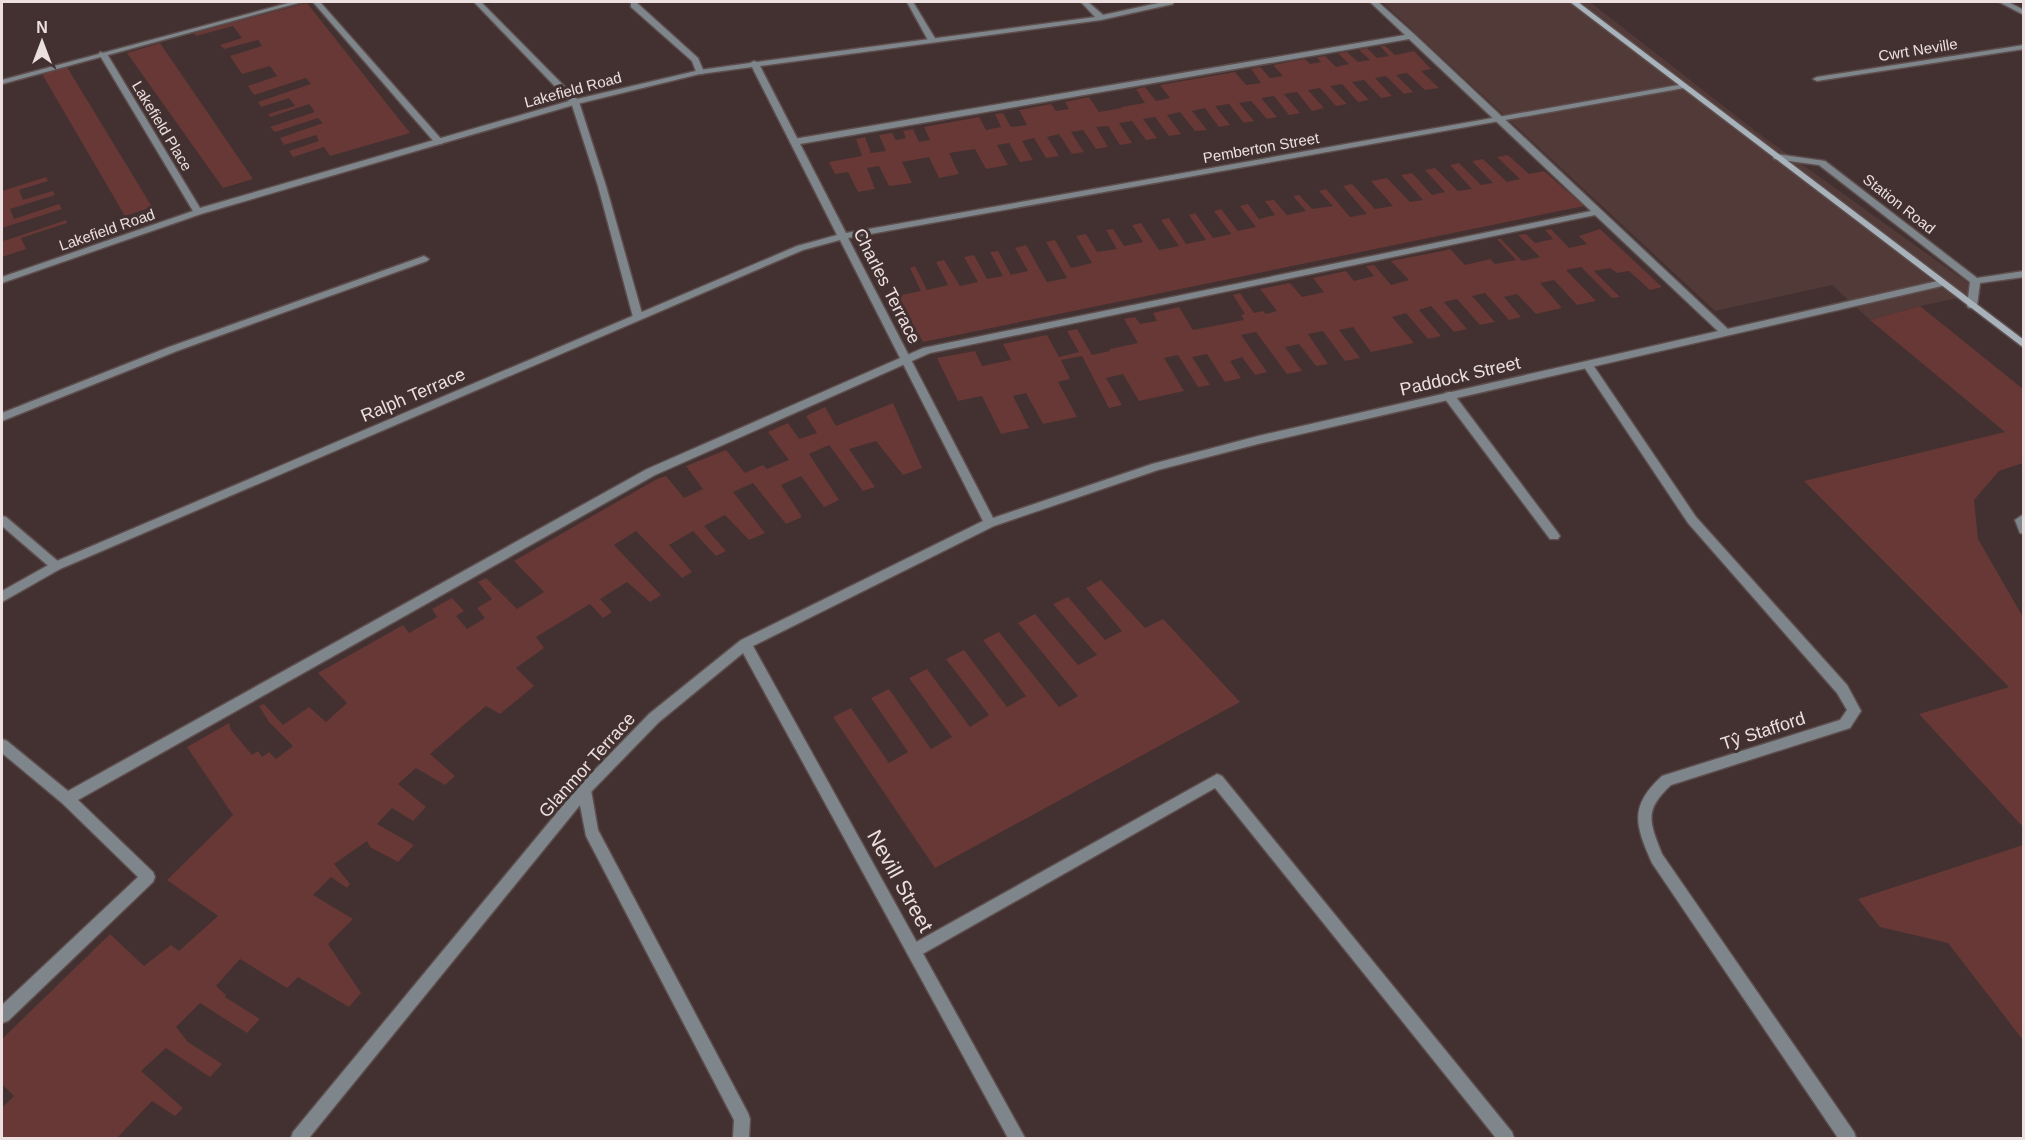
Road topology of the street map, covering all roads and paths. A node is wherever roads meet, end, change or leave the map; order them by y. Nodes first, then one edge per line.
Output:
1 (298, 2) edge
2 (316, 2) edge
3 (477, 2) edge
4 (910, 2) edge
5 (1084, 2) edge
6 (1170, 2) edge
7 (1374, 2) edge
8 (1574, 2) edge
9 (2003, 2) edge
10 (634, 5) dead end
11 (2024, 14) edge
12 (1101, 18) junction
13 (1411, 36) junction
14 (932, 40) junction
15 (2024, 47) edge
16 (103, 54) junction
17 (754, 63) junction
18 (700, 72) junction
19 (1817, 79) dead end
20 (2, 82) edge
21 (1684, 86) junction
22 (574, 102) junction
23 (1500, 119) junction
24 (439, 142) junction
25 (794, 142) junction
26 (1777, 157) junction
27 (198, 212) junction
28 (1598, 212) junction
29 (843, 236) junction
30 (424, 259) dead end
31 (2024, 274) edge
32 (2, 280) edge
33 (1975, 282) junction
34 (1942, 283) junction
35 (1972, 306) junction
36 (638, 317) junction
37 (1725, 332) junction
38 (2024, 345) edge
39 (906, 359) junction
40 (1587, 364) junction
41 (1449, 396) junction
42 (2, 417) edge
43 (2024, 518) edge
44 (2, 520) edge
45 (990, 523) junction
46 (2024, 530) edge
47 (1554, 536) dead end
48 (56, 566) junction
49 (2, 597) edge
50 (745, 644) junction
51 (2, 745) edge
52 (584, 790) junction
53 (67, 799) junction
54 (914, 951) junction
55 (2, 1016) edge
56 (299, 1138) edge
57 (741, 1138) edge
58 (1017, 1138) edge
59 (1506, 1138) edge
60 (1848, 1138) edge

1 - 16 street
2 - 24 street
3 - 22 street
4 - 14 street
5 - 12 street
6 - 12 street, Lakefield Road
7 - 13 street
8 - 21 main road, Station Road
9 - 11 street
10 - 18 street
12 - 14 street, Lakefield Road
13 - 23 street
13 - 25 street
14 - 17 street, Lakefield Road
15 - 19 street, Cwrt Neville
16 - 20 street
16 - 27 street, Lakefield Place
17 - 18 street, Lakefield Road
17 - 25 street, Charles Terrace
18 - 22 street, Lakefield Road
21 - 23 street, Pemberton Street
21 - 26 main road, Station Road
22 - 24 street, Lakefield Road
22 - 36 street
23 - 28 street
23 - 29 street, Pemberton Street
24 - 27 street, Lakefield Road
25 - 29 street, Charles Terrace
26 - 33 street, Station Road
26 - 34 main road, Station Road
27 - 32 street, Lakefield Road
28 - 37 street
28 - 39 street
29 - 36 street, Ralph Terrace
29 - 39 street, Charles Terrace
30 - 42 street
31 - 33 street
33 - 35 street
34 - 35 main road, Station Road
34 - 37 street, Paddock Street
35 - 38 main road, Station Road
36 - 48 street, Ralph Terrace
37 - 40 street, Paddock Street
39 - 45 street, Charles Terrace
39 - 53 street
40 - 41 street, Paddock Street
40 - 60 street, Tŷ Stafford
41 - 45 street, Paddock Street
41 - 47 street
43 - 46 street
44 - 48 street
45 - 50 street, Glanmor Terrace
48 - 49 street, Ralph Terrace
50 - 52 street, Glanmor Terrace
50 - 54 street, Nevill Street
51 - 53 street
52 - 56 street, Glanmor Terrace
52 - 57 street
53 - 55 street
54 - 58 street, Nevill Street
54 - 59 street

